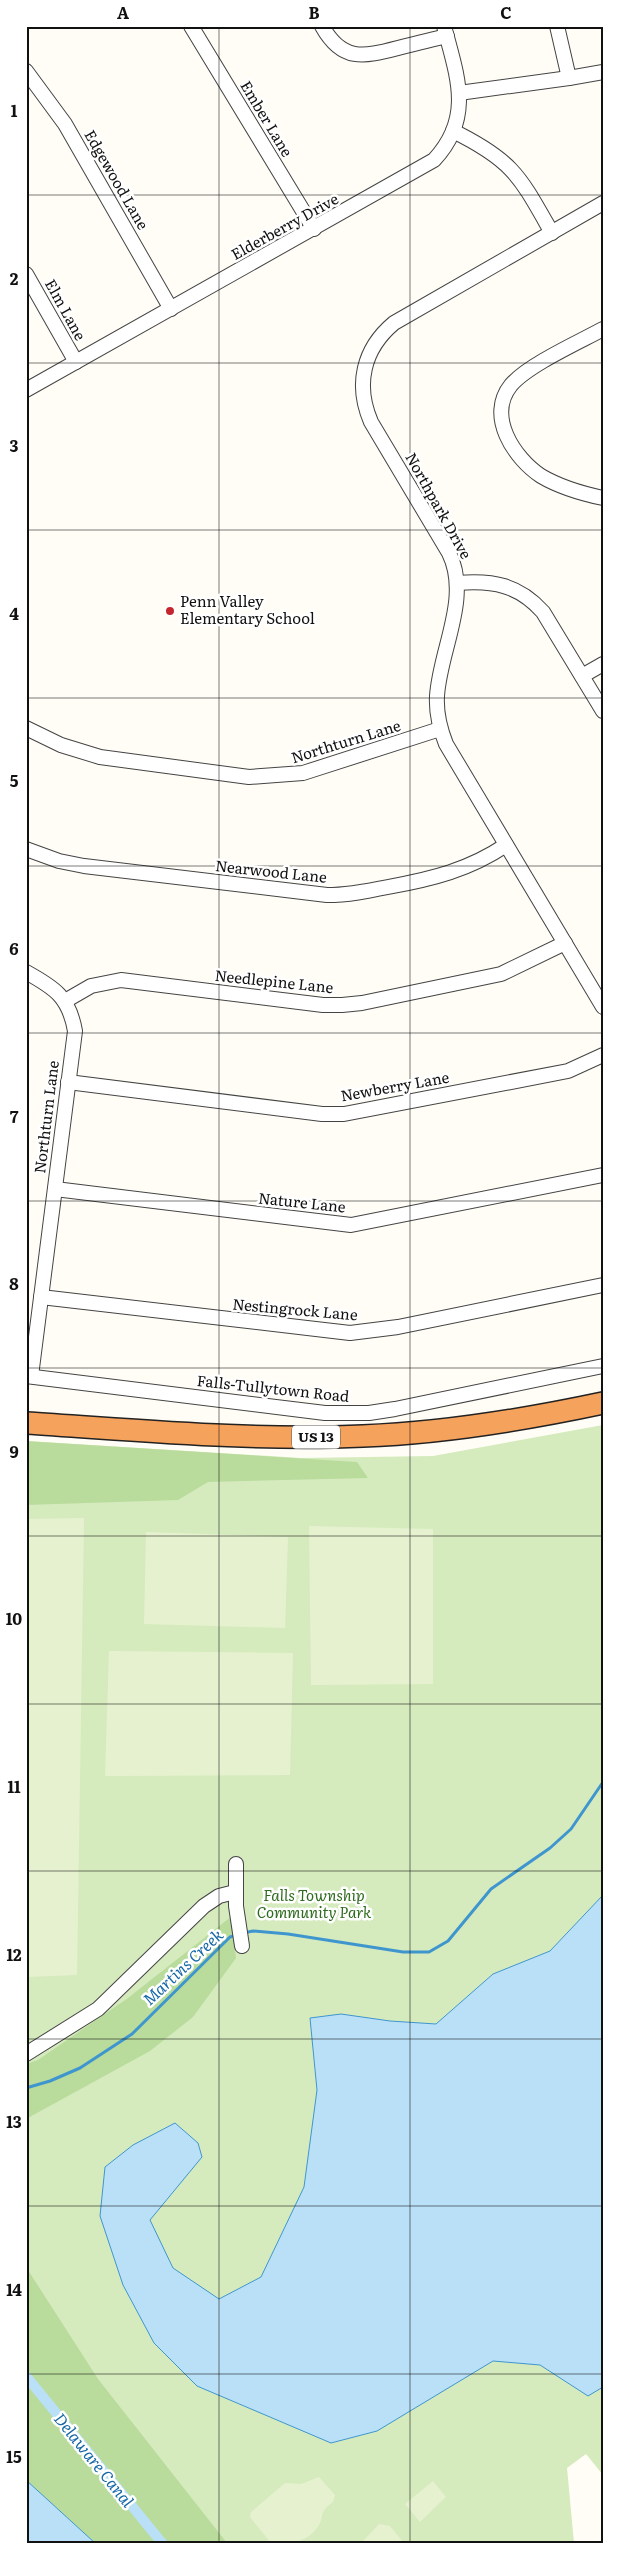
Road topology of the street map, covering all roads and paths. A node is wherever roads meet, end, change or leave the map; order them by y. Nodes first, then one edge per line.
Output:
1 (191, 26) edge
2 (322, 26) edge
3 (558, 26) edge
4 (445, 31) edge
5 (26, 71) edge
6 (603, 72) edge
7 (570, 78) junction
8 (459, 93) junction
9 (453, 131) junction
10 (603, 204) edge
11 (314, 229) junction
12 (552, 233) junction
13 (26, 274) edge
14 (171, 309) junction
15 (603, 329) edge
16 (76, 362) junction
17 (26, 390) edge
18 (603, 498) edge
19 (458, 583) junction
20 (603, 664) edge
21 (582, 676) junction
22 (603, 712) edge
23 (26, 728) edge
24 (440, 729) junction
25 (506, 845) junction
26 (26, 849) edge
27 (565, 943) junction
28 (26, 972) edge
29 (65, 1001) junction
30 (603, 1007) edge
31 (603, 1055) edge
32 (68, 1082) junction
33 (603, 1175) edge
34 (55, 1189) junction
35 (603, 1285) edge
36 (41, 1297) junction
37 (603, 1366) edge
38 (28, 1376) edge
39 (603, 1404) edge
40 (603, 1416) edge
41 (26, 1422) edge
42 (26, 1435) edge
43 (236, 1864) dead end
44 (235, 1892) junction
45 (242, 1946) dead end
46 (26, 2054) edge

1 - 11 street, Ember Lane
2 - 4 street
3 - 7 street
4 - 8 street, Elderberry Drive
5 - 14 street, Edgewood Lane
6 - 7 street
7 - 8 street
8 - 9 street, Elderberry Drive
9 - 11 street, Elderberry Drive
9 - 12 street
10 - 12 street, Northpark Drive
11 - 14 street, Elderberry Drive
12 - 19 street, Northpark Drive
13 - 16 street, Elm Lane
14 - 16 street, Elderberry Drive
15 - 18 street
16 - 17 street, Elderberry Drive
19 - 21 street
19 - 24 street, Northpark Drive
20 - 21 street
21 - 22 street
23 - 24 street, Northturn Lane
24 - 25 street, Northpark Drive
25 - 26 street, Nearwood Lane
25 - 27 street, Northpark Drive
27 - 29 street, Needlepine Lane
27 - 30 street, Northpark Drive
28 - 29 street, Northturn Lane
29 - 32 street, Northturn Lane
31 - 32 street, Newberry Lane
32 - 34 street, Northturn Lane
33 - 34 street, Nature Lane
34 - 36 street, Northturn Lane
35 - 36 street, Nestingrock Lane
36 - 38 street, Northturn Lane
37 - 38 street, Falls-Tullytown Road
39 - 41 highway, US 13
40 - 42 highway, US 13
43 - 44 street
44 - 45 street
44 - 46 street

